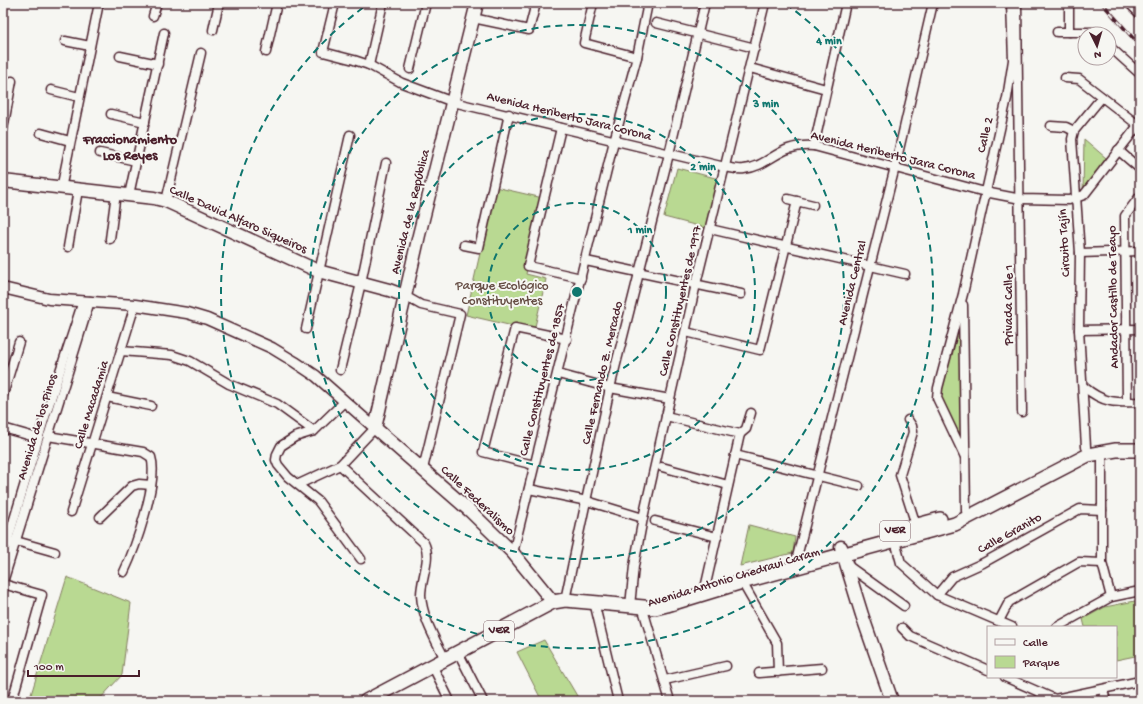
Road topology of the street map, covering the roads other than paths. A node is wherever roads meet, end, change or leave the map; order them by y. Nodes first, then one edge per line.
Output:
1 (100, 3) edge
2 (157, 3) edge
3 (219, 3) edge
4 (277, 3) edge
5 (335, 3) edge
6 (383, 3) edge
7 (426, 3) edge
8 (477, 3) edge
9 (536, 3) edge
10 (593, 3) edge
11 (648, 3) edge
12 (705, 3) edge
13 (765, 3) edge
14 (846, 3) edge
15 (933, 3) edge
16 (1011, 3) edge
17 (1017, 3) edge
18 (1069, 3) edge
19 (1129, 3) edge
20 (1140, 14) edge
21 (154, 16) dead end
22 (473, 18) junction
23 (656, 23) dead end
24 (213, 30) dead end
25 (1057, 32) dead end
26 (1069, 32) junction
27 (1077, 32) edge
28 (164, 34) dead end
29 (697, 34) junction
30 (65, 41) dead end
31 (90, 46) junction
32 (755, 48) junction
33 (266, 52) dead end
34 (201, 53) dead end
35 (1117, 53) edge
36 (120, 56) dead end
37 (637, 57) junction
38 (158, 64) junction
39 (369, 65) junction
40 (750, 68) junction
41 (410, 69) dead end
42 (1140, 74) edge
43 (1065, 78) dead end
44 (12, 81) dead end
45 (826, 89) junction
46 (51, 90) dead end
47 (79, 97) junction
48 (1102, 97) junction
49 (1007, 98) junction
50 (1018, 100) junction
51 (453, 102) junction
52 (111, 114) dead end
53 (509, 114) junction
54 (145, 122) junction
55 (1139, 124) edge
56 (1050, 126) dead end
57 (561, 128) junction
58 (3, 129) edge
59 (1074, 131) junction
60 (41, 133) dead end
61 (350, 134) dead end
62 (70, 141) junction
63 (614, 141) junction
64 (814, 146) junction
65 (1118, 150) junction
66 (100, 153) dead end
67 (670, 154) junction
68 (136, 161) junction
69 (386, 164) dead end
70 (725, 167) junction
71 (894, 167) junction
72 (1140, 169) edge
73 (3, 181) edge
74 (61, 189) junction
75 (78, 190) junction
76 (985, 192) junction
77 (116, 193) junction
78 (129, 194) junction
79 (1140, 196) edge
80 (788, 199) dead end
81 (1020, 199) junction
82 (1075, 199) junction
83 (166, 201) junction
84 (797, 201) junction
85 (813, 205) dead end
86 (710, 229) junction
87 (110, 240) dead end
88 (464, 245) dead end
89 (68, 247) dead end
90 (786, 248) junction
91 (1126, 251) junction
92 (1140, 251) edge
93 (1080, 252) junction
94 (586, 261) junction
95 (870, 265) junction
96 (318, 271) junction
97 (640, 272) junction
98 (904, 274) dead end
99 (582, 278) junction
100 (361, 283) junction
101 (696, 284) junction
102 (3, 288) edge
103 (741, 294) dead end
104 (963, 294) junction
105 (405, 296) junction
106 (87, 301) junction
107 (135, 305) junction
108 (306, 329) dead end
109 (1140, 329) edge
110 (1079, 330) junction
111 (1126, 330) junction
112 (686, 332) junction
113 (567, 339) junction
114 (19, 342) dead end
115 (121, 351) junction
116 (340, 370) dead end
117 (558, 374) junction
118 (1084, 387) junction
119 (610, 388) junction
120 (3, 395) edge
121 (107, 397) junction
122 (670, 399) junction
123 (344, 402) junction
124 (1127, 402) junction
125 (1140, 402) edge
126 (151, 406) dead end
127 (1022, 412) dead end
128 (750, 413) dead end
129 (666, 416) junction
130 (908, 420) dead end
131 (47, 424) junction
132 (3, 428) edge
133 (375, 428) junction
134 (314, 431) junction
135 (740, 434) junction
136 (48, 436) junction
137 (38, 438) junction
138 (1140, 442) edge
139 (92, 443) junction
140 (1086, 447) junction
141 (1140, 450) edge
142 (1102, 452) junction
143 (736, 455) junction
144 (965, 458) junction
145 (340, 465) junction
146 (534, 465) junction
147 (662, 467) dead end
148 (423, 469) junction
149 (818, 477) junction
150 (29, 481) junction
151 (299, 484) junction
152 (151, 485) junction
153 (728, 485) junction
154 (860, 486) dead end
155 (529, 489) junction
156 (587, 501) junction
157 (1102, 510) junction
158 (71, 512) dead end
159 (967, 514) junction
160 (100, 517) dead end
161 (643, 518) junction
162 (655, 521) dead end
163 (916, 525) junction
164 (894, 536) junction
165 (717, 537) junction
166 (16, 541) junction
167 (5, 542) edge
168 (55, 552) dead end
169 (513, 553) junction
170 (3, 556) edge
171 (844, 556) junction
172 (361, 559) dead end
173 (1102, 563) junction
174 (795, 564) junction
175 (124, 572) dead end
176 (742, 582) junction
177 (3, 583) edge
178 (706, 584) junction
179 (1140, 591) edge
180 (937, 595) junction
181 (1111, 597) junction
182 (559, 601) junction
183 (594, 602) junction
184 (636, 606) junction
185 (904, 606) dead end
186 (999, 621) junction
187 (1010, 626) edge
188 (1062, 626) edge
189 (902, 628) dead end
190 (458, 652) junction
191 (445, 659) junction
192 (432, 665) junction
193 (726, 666) dead end
194 (822, 668) dead end
195 (987, 670) edge
196 (778, 672) junction
197 (759, 673) dead end
198 (1007, 678) edge
199 (668, 680) junction
200 (1140, 681) edge
201 (1103, 690) junction
202 (369, 700) edge
203 (1056, 700) edge
204 (12, 701) edge
205 (450, 701) edge
206 (483, 701) edge
207 (618, 701) edge
208 (670, 701) edge
209 (892, 701) edge
210 (1106, 701) edge

1 - 31 street
2 - 21 street
3 - 24 street
4 - 33 street
5 - 39 street, Avenida Heriberto Jara Corona
6 - 39 street
7 - 41 street
8 - 22 main road, Avenida de la República
9 - 22 street
10 - 37 street
11 - 37 street, Calle Constituyentes de 1857
12 - 29 street, Calle Fernando Z. Mercado
13 - 32 street, Calle Constituyentes de 1917
14 - 45 street
15 - 71 street, Avenida Central
16 - 49 street, Calle 2
17 - 50 street
18 - 26 street
19 - 20 street
22 - 51 main road, Avenida de la República
23 - 29 street
25 - 26 street
26 - 27 street
28 - 38 street
29 - 32 street
29 - 67 street, Calle Fernando Z. Mercado
30 - 31 street
31 - 47 street
32 - 40 street, Calle Constituyentes de 1917
34 - 83 street
35 - 42 street
36 - 38 street
37 - 63 street, Calle Constituyentes de 1857
38 - 54 street
39 - 51 street, Avenida Heriberto Jara Corona
40 - 45 street
40 - 70 street, Calle Constituyentes de 1917
43 - 48 street
44 - 58 street
45 - 64 street
46 - 47 street
47 - 62 street
48 - 55 street
48 - 59 street
49 - 50 street
49 - 76 street, Calle 2
50 - 81 street, Privada Calle 1
51 - 53 street, Avenida Heriberto Jara Corona
51 - 105 main road, Avenida de la República
52 - 54 street
53 - 57 street, Avenida Heriberto Jara Corona
53 - 88 street
54 - 68 street
55 - 65 street, Circuito Tajín
56 - 59 street
57 - 63 street, Avenida Heriberto Jara Corona
57 - 99 street
59 - 82 street
60 - 62 street
61 - 96 street
62 - 74 street
63 - 67 street, Avenida Heriberto Jara Corona
63 - 94 street, Calle Constituyentes de 1857
64 - 70 street, Avenida Heriberto Jara Corona
64 - 71 street, Avenida Heriberto Jara Corona
65 - 72 street
65 - 82 street, Circuito Tajín
66 - 68 street
67 - 70 street, Avenida Heriberto Jara Corona
67 - 97 street, Calle Fernando Z. Mercado
68 - 78 street
69 - 100 street
70 - 86 street, Calle Constituyentes de 1917
71 - 76 street, Avenida Heriberto Jara Corona
71 - 95 street, Avenida Central
73 - 74 main road, Calle David Alfaro Siqueiros
74 - 75 main road, Calle David Alfaro Siqueiros
75 - 77 main road, Calle David Alfaro Siqueiros
75 - 89 street
76 - 81 street, Avenida Heriberto Jara Corona
76 - 104 street, Calle 2
77 - 78 main road, Calle David Alfaro Siqueiros
77 - 87 street
78 - 83 main road, Calle David Alfaro Siqueiros
79 - 91 street, Andador Castillo de Teayo
80 - 84 street
81 - 82 street, Avenida Heriberto Jara Corona
81 - 127 street, Privada Calle 1
82 - 93 street, Circuito Tajín
83 - 96 main road, Calle David Alfaro Siqueiros
84 - 85 street
84 - 90 street
86 - 90 street
86 - 101 street, Calle Constituyentes de 1917
90 - 95 street
90 - 112 street
91 - 92 street
91 - 93 street
91 - 111 street, Andador Castillo de Teayo
93 - 110 street, Circuito Tajín
94 - 97 street
94 - 99 street, Calle Constituyentes de 1857
95 - 98 street
95 - 149 street, Avenida Central
96 - 100 main road, Calle David Alfaro Siqueiros
96 - 108 street
97 - 101 street
97 - 119 street, Calle Fernando Z. Mercado
99 - 113 street, Calle Constituyentes de 1857
100 - 105 main road, Calle David Alfaro Siqueiros
100 - 116 street
101 - 103 street
101 - 112 street, Calle Constituyentes de 1917
102 - 106 street
104 - 144 street, Calle 2
104 - 144 street, Calle 2
105 - 133 main road, Avenida de la República
105 - 148 street
106 - 107 street
106 - 131 street, Avenida de los Pinos
107 - 115 street, Calle Macadamia
107 - 123 street
109 - 111 street
110 - 111 street
110 - 118 street, Circuito Tajín
111 - 124 street, Andador Castillo de Teayo
112 - 122 street, Calle Constituyentes de 1917
113 - 117 street, Calle Constituyentes de 1857
113 - 146 street
114 - 120 street
115 - 121 street, Calle Macadamia
115 - 134 street
117 - 119 street
117 - 146 street, Calle Constituyentes de 1857
118 - 124 street
118 - 140 street, Circuito Tajín
119 - 122 street
119 - 156 street, Calle Fernando Z. Mercado
121 - 126 street
121 - 139 street, Calle Macadamia
122 - 129 street, Calle Constituyentes de 1917
123 - 133 street
123 - 134 street
124 - 125 street
128 - 135 street
129 - 135 street
129 - 161 street, Calle Constituyentes de 1917
130 - 163 street
131 - 136 street, Avenida de los Pinos
131 - 137 street, Avenida de los Pinos
132 - 137 street
133 - 145 street
133 - 148 main road, Calle Federalismo
134 - 151 street
135 - 143 street
136 - 139 street
136 - 150 street, Avenida de los Pinos
137 - 150 street, Avenida de los Pinos
138 - 140 main road, Avenida Antonio Chedraui Caram / VER
139 - 152 street
139 - 158 street, Calle Macadamia
140 - 159 main road, Avenida Antonio Chedraui Caram / VER
141 - 142 main road, Avenida Antonio Chedraui Caram / VER
142 - 157 street
142 - 159 main road, Avenida Antonio Chedraui Caram / VER
143 - 149 street
143 - 153 street
144 - 159 street, Calle 2
145 - 151 street
145 - 191 street
146 - 155 street, Calle Constituyentes de 1857
147 - 153 street
148 - 169 main road, Calle Federalismo
149 - 154 street
149 - 174 street, Avenida Central
150 - 166 street, Avenida de los Pinos
150 - 167 street, Avenida de los Pinos
151 - 172 street
152 - 160 street
152 - 175 street
153 - 165 street
155 - 156 street
155 - 169 street, Calle Constituyentes de 1857
156 - 161 street
156 - 182 street, Calle Fernando Z. Mercado
157 - 173 street
157 - 180 street, Calle Granito
159 - 163 main road, Avenida Antonio Chedraui Caram / VER
159 - 164 main road, Avenida Antonio Chedraui Caram / VER
161 - 184 street, Calle Constituyentes de 1917
162 - 165 street
163 - 164 main road, Avenida Antonio Chedraui Caram / VER
164 - 171 main road, Avenida Antonio Chedraui Caram / VER
164 - 180 street
165 - 178 street
166 - 167 street
166 - 168 street
166 - 177 street, Avenida de los Pinos
167 - 170 street, Avenida de los Pinos
169 - 182 main road, Calle Federalismo
171 - 174 main road, Avenida Antonio Chedraui Caram / VER
171 - 185 street
171 - 209 main road
173 - 181 street
173 - 186 street
174 - 176 main road, Avenida Antonio Chedraui Caram / VER
174 - 178 main road, Avenida Antonio Chedraui Caram / VER
176 - 184 main road, Avenida Antonio Chedraui Caram / VER
176 - 196 street
177 - 204 street
178 - 184 main road, Avenida Antonio Chedraui Caram / VER
179 - 181 street
180 - 186 street
181 - 188 street
182 - 183 main road, VER
182 - 190 main road, VER
183 - 184 main road, VER
183 - 207 street
184 - 199 street
186 - 187 street
189 - 195 street
190 - 191 main road, VER
190 - 206 street
191 - 192 main road, VER
192 - 202 main road, VER
192 - 205 street
193 - 199 street
194 - 196 street
196 - 197 street
198 - 203 street
199 - 208 street
200 - 201 street
201 - 203 street
201 - 210 street

